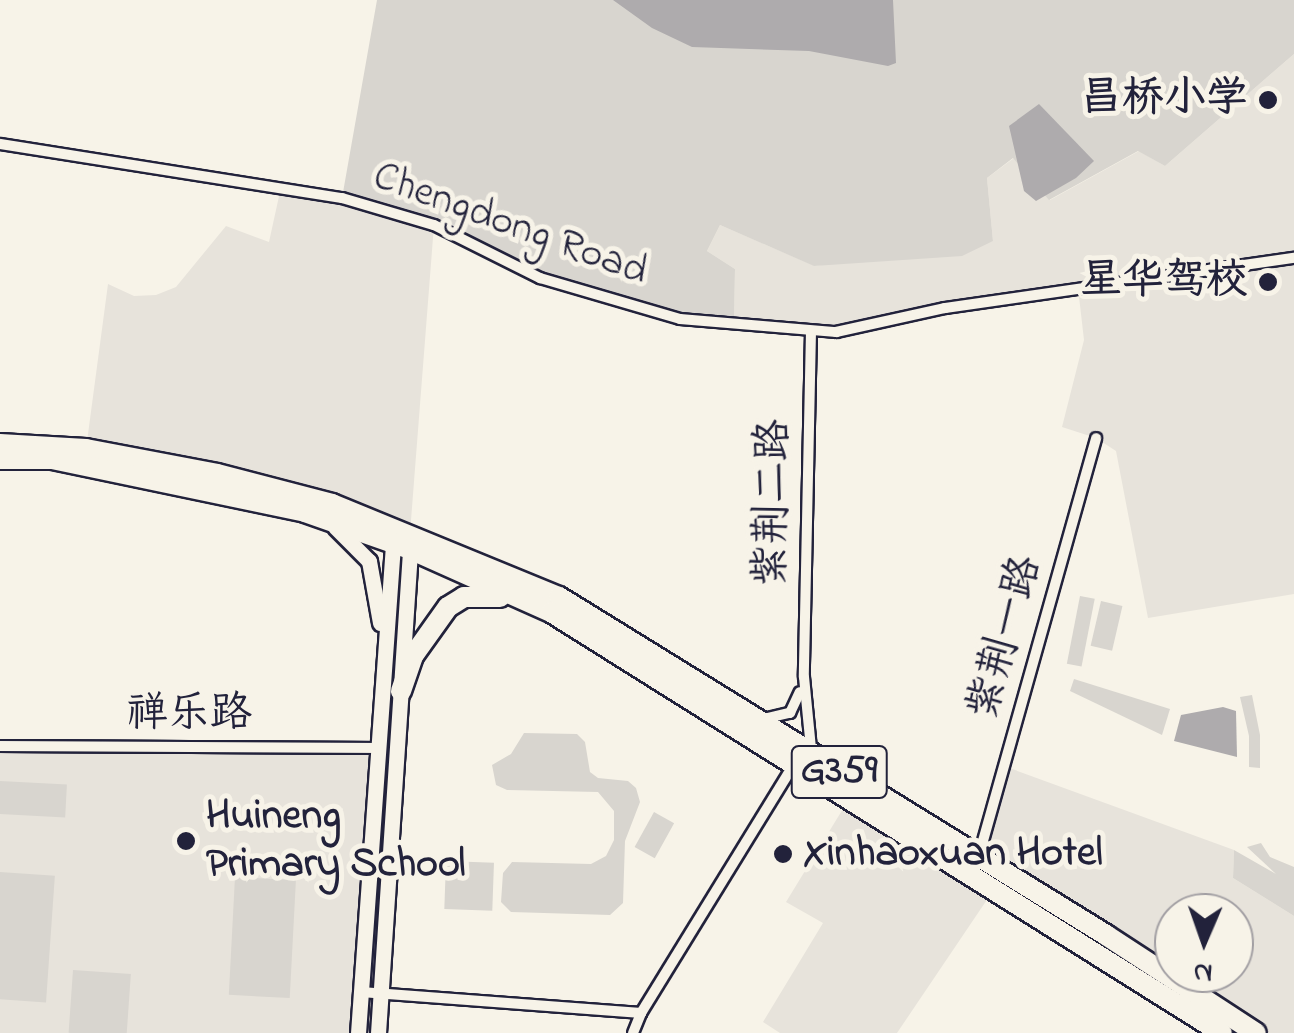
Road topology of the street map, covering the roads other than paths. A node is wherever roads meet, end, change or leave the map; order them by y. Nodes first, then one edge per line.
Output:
1 (0, 144) edge
2 (1294, 258) edge
3 (811, 331) junction
4 (1096, 438) dead end
5 (0, 444) edge
6 (0, 459) edge
7 (305, 512) junction
8 (401, 546) junction
9 (519, 600) junction
10 (384, 675) junction
11 (804, 676) junction
12 (400, 690) junction
13 (750, 717) junction
14 (0, 746) edge
15 (378, 748) junction
16 (818, 760) junction
17 (793, 766) junction
18 (978, 856) junction
19 (361, 992) junction
20 (381, 994) junction
21 (641, 1013) junction
22 (358, 1033) edge
23 (378, 1033) edge
24 (633, 1033) edge
25 (1222, 1033) edge
26 (1256, 1033) edge

1 - 3 street, Chengdong Road
2 - 3 street, Chengdong Road
3 - 11 street, 紫荆二路
4 - 18 street, 紫荆一路
5 - 13 highway, G359
6 - 7 highway, G359
7 - 8 highway, G359
7 - 10 street
8 - 9 highway, G359
8 - 10 street
8 - 12 street
9 - 12 highway
9 - 17 highway, G359
10 - 15 street
11 - 13 street, 紫荆二路
11 - 16 street, 紫荆二路
12 - 20 street
13 - 16 highway, G359
14 - 15 street, 禅乐路
15 - 19 street
16 - 18 highway, G359
17 - 21 street
17 - 25 highway, G359
18 - 26 highway, G359
19 - 20 street
19 - 22 street
20 - 21 street
20 - 23 street
21 - 24 street

